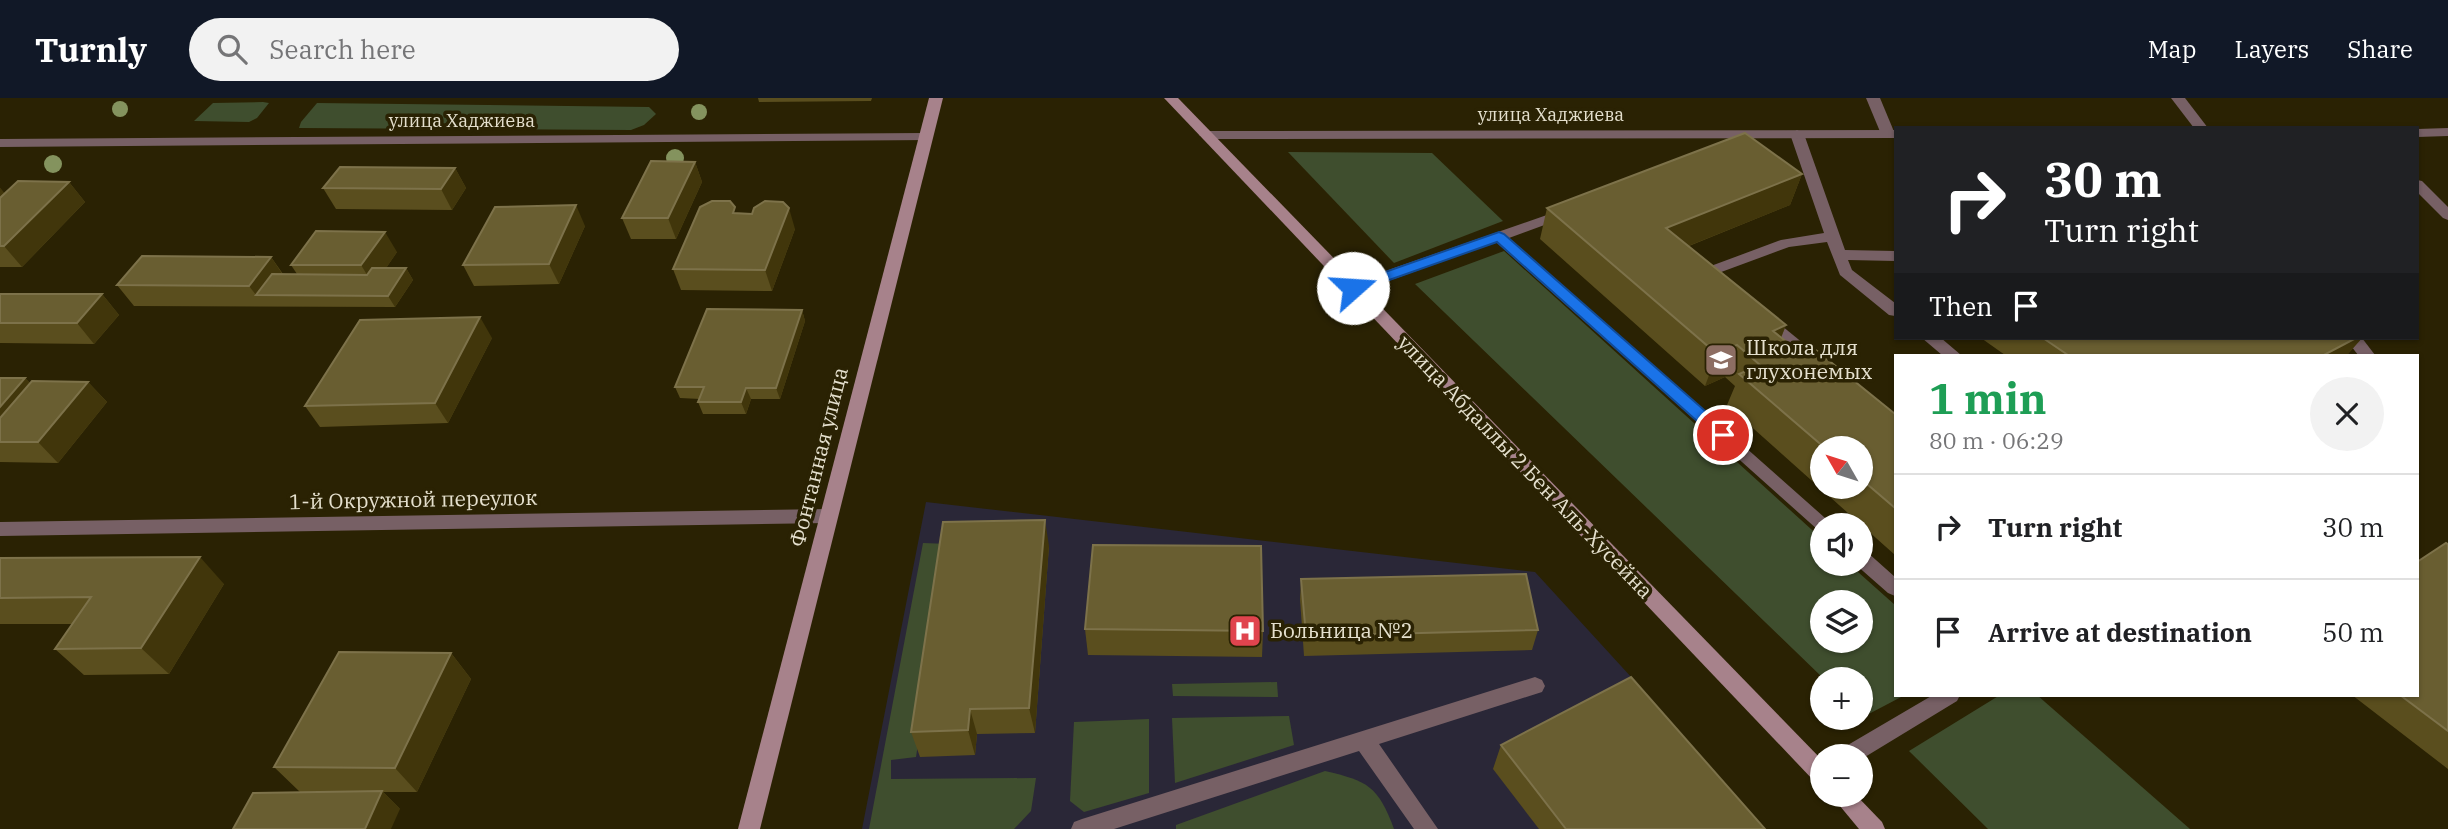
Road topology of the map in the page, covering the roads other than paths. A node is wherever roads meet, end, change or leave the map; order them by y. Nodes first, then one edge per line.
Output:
1 (936, 98) edge
2 (1171, 98) edge
3 (1873, 98) edge
4 (2178, 98) edge
5 (2199, 126) edge
6 (2448, 132) edge
7 (2419, 133) edge
8 (1797, 134) junction
9 (1891, 134) edge
10 (1206, 135) junction
11 (925, 137) junction
12 (0, 143) edge
13 (2419, 186) edge
14 (1574, 209) edge
15 (2448, 215) edge
16 (1833, 236) junction
17 (1499, 237) junction
18 (1839, 256) junction
19 (1894, 256) edge
20 (1715, 281) edge
21 (1353, 288) junction
22 (1747, 307) edge
23 (1894, 310) edge
24 (1933, 340) edge
25 (2355, 340) edge
26 (1952, 354) edge
27 (2366, 354) edge
28 (1832, 375) edge
29 (1810, 513) edge
30 (827, 516) junction
31 (0, 529) edge
32 (1873, 569) edge
33 (1894, 587) edge
34 (1535, 686) dead end
35 (1947, 697) edge
36 (1363, 739) junction
37 (1868, 744) edge
38 (1810, 762) edge
39 (1853, 807) edge
40 (749, 829) edge
41 (1082, 829) edge
42 (1427, 829) edge
43 (1874, 829) edge

1 - 11 main road, Фонтанная улица
2 - 10 main road, улица Абдаллы 2 Бен Аль-Хусейна
3 - 9 street
4 - 5 street
6 - 7 street
8 - 9 street, улица Хаджиева
8 - 10 street, улица Хаджиева
8 - 16 street
10 - 21 main road, улица Абдаллы 2 Бен Аль-Хусейна
11 - 12 street, улица Хаджиева
11 - 30 main road, Фонтанная улица
13 - 15 street
14 - 17 street
16 - 18 street
16 - 20 street
17 - 21 street
17 - 29 street
18 - 19 street
18 - 23 street
21 - 38 main road, улица Абдаллы 2 Бен Аль-Хусейна
22 - 28 street
24 - 26 street
25 - 27 street
30 - 31 street, 1-й Окружной переулок
30 - 40 main road, Фонтанная улица
32 - 33 street
34 - 36 street
35 - 37 street
36 - 41 street
36 - 42 street
39 - 43 main road

